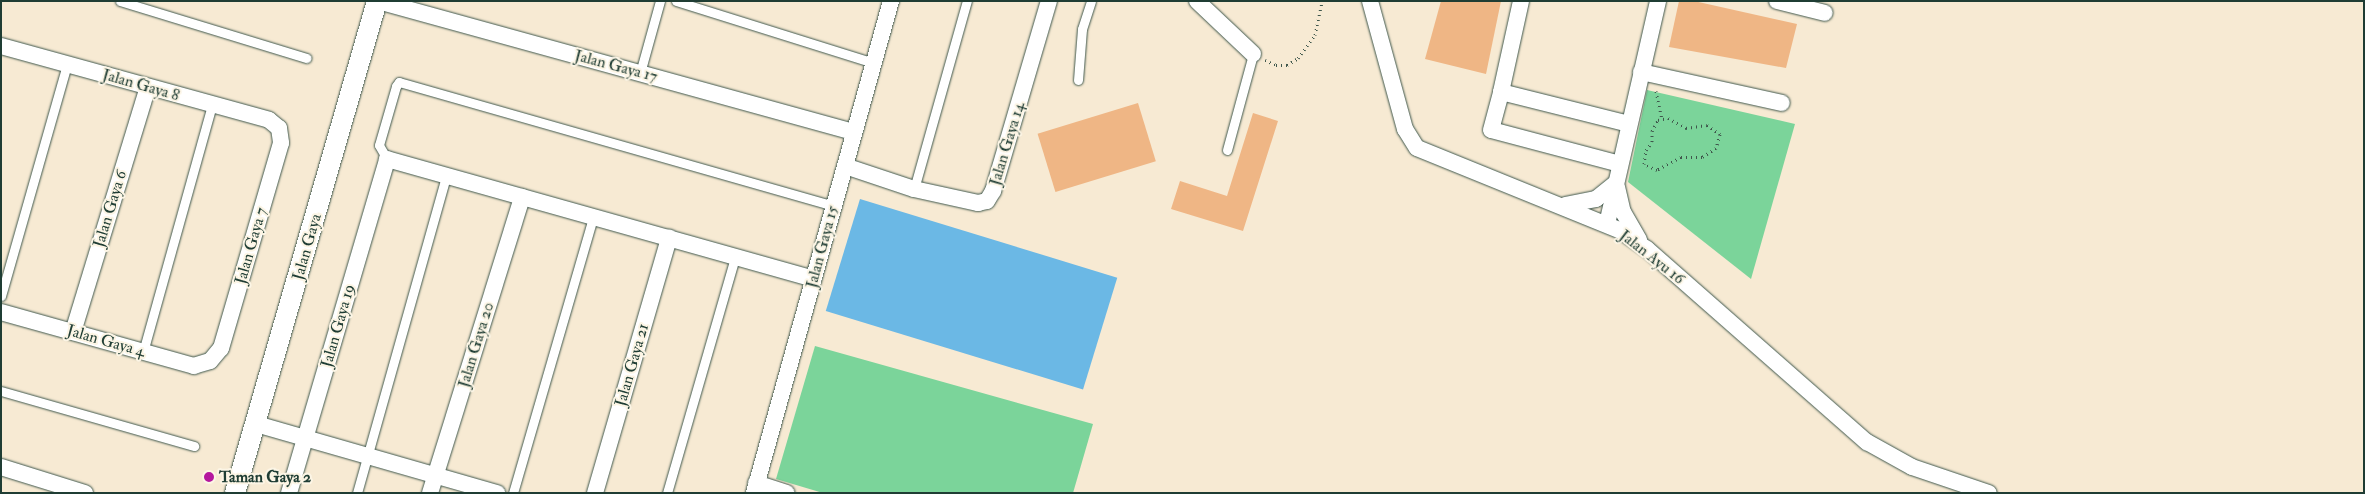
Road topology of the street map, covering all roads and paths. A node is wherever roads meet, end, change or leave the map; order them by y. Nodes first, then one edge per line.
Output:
1 (120, 1) edge
2 (378, 1) edge
3 (660, 1) edge
4 (676, 1) edge
5 (891, 1) edge
6 (967, 1) edge
7 (1049, 1) edge
8 (1091, 1) edge
9 (1198, 1) edge
10 (1322, 1) edge
11 (1370, 1) edge
12 (1521, 1) edge
13 (1658, 1) edge
14 (1777, 1) edge
15 (1825, 13) dead end
16 (1, 46) edge
17 (1253, 54) junction
18 (307, 58) dead end
19 (874, 63) junction
20 (67, 64) junction
21 (1641, 72) junction
22 (640, 73) junction
23 (1078, 80) dead end
24 (148, 87) junction
25 (1501, 92) junction
26 (1656, 92) dead end
27 (1782, 103) dead end
28 (212, 105) junction
29 (1662, 119) junction
30 (1629, 124) junction
31 (279, 128) joint
32 (854, 132) junction
33 (1227, 150) dead end
34 (387, 159) junction
35 (1620, 164) junction
36 (845, 166) junction
37 (446, 176) junction
38 (1616, 183) junction
39 (914, 189) junction
40 (522, 197) junction
41 (1558, 205) junction
42 (834, 206) junction
43 (593, 217) junction
44 (1607, 224) junction
45 (669, 238) junction
46 (1647, 249) junction
47 (735, 257) junction
48 (813, 279) junction
49 (1, 296) edge
50 (1, 312) edge
51 (73, 332) junction
52 (143, 352) junction
53 (210, 361) joint
54 (1, 391) edge
55 (256, 424) junction
56 (305, 438) junction
57 (194, 446) dead end
58 (367, 456) junction
59 (1, 467) edge
60 (435, 475) junction
61 (1952, 487) edge
62 (755, 488) edge
63 (85, 493) edge
64 (235, 493) edge
65 (289, 493) edge
66 (357, 493) edge
67 (430, 493) edge
68 (497, 493) edge
69 (513, 493) edge
70 (595, 493) edge
71 (667, 493) edge
72 (786, 493) edge
73 (1989, 493) edge

1 - 18 lane
2 - 22 street, Jalan Gaya 17
2 - 55 street, Jalan Gaya
3 - 22 lane
4 - 19 lane
5 - 19 street, Jalan Gaya 15
6 - 39 lane
7 - 39 street, Jalan Gaya 14
8 - 23 lane
9 - 17 street
10 - 17 path
11 - 41 street, Jalan Ayu 16
12 - 25 street
13 - 21 street
14 - 15 street
16 - 20 street, Jalan Gaya 8
17 - 33 lane
19 - 32 street, Jalan Gaya 15
20 - 24 street, Jalan Gaya 8
20 - 49 lane
21 - 27 street
21 - 30 street
22 - 32 street, Jalan Gaya 17
24 - 28 street, Jalan Gaya 8
24 - 51 street, Jalan Gaya 6
25 - 30 street
25 - 35 street
26 - 29 path
28 - 31 street, Jalan Gaya 8
28 - 52 lane
29 - 29 path
30 - 35 street
31 - 53 street, Jalan Gaya 7
32 - 36 street, Jalan Gaya 15
34 - 37 street
34 - 42 lane
34 - 56 street, Jalan Gaya 19
35 - 38 street
36 - 39 street, Jalan Gaya 14
36 - 42 street, Jalan Gaya 15
37 - 40 street
37 - 58 lane
38 - 41 street
38 - 44 street
38 - 46 street
40 - 43 street
40 - 60 street, Jalan Gaya 20
41 - 44 street, Jalan Ayu 16
42 - 48 street, Jalan Gaya 15
43 - 45 street
43 - 69 lane
44 - 46 street, Jalan Ayu 16
45 - 47 street
45 - 70 street, Jalan Gaya 21
46 - 61 street, Jalan Ayu 16
47 - 48 street
47 - 71 lane
48 - 62 street, Jalan Gaya 15
50 - 51 street, Jalan Gaya 4
51 - 52 street, Jalan Gaya 4
52 - 53 street, Jalan Gaya 4
54 - 57 lane
55 - 56 street
55 - 64 street, Jalan Gaya
56 - 58 street
56 - 65 street, Jalan Gaya 19
58 - 60 street
58 - 66 lane
59 - 63 street
60 - 67 street, Jalan Gaya 20
60 - 68 street
61 - 73 street, Jalan Ayu 16
62 - 72 street

